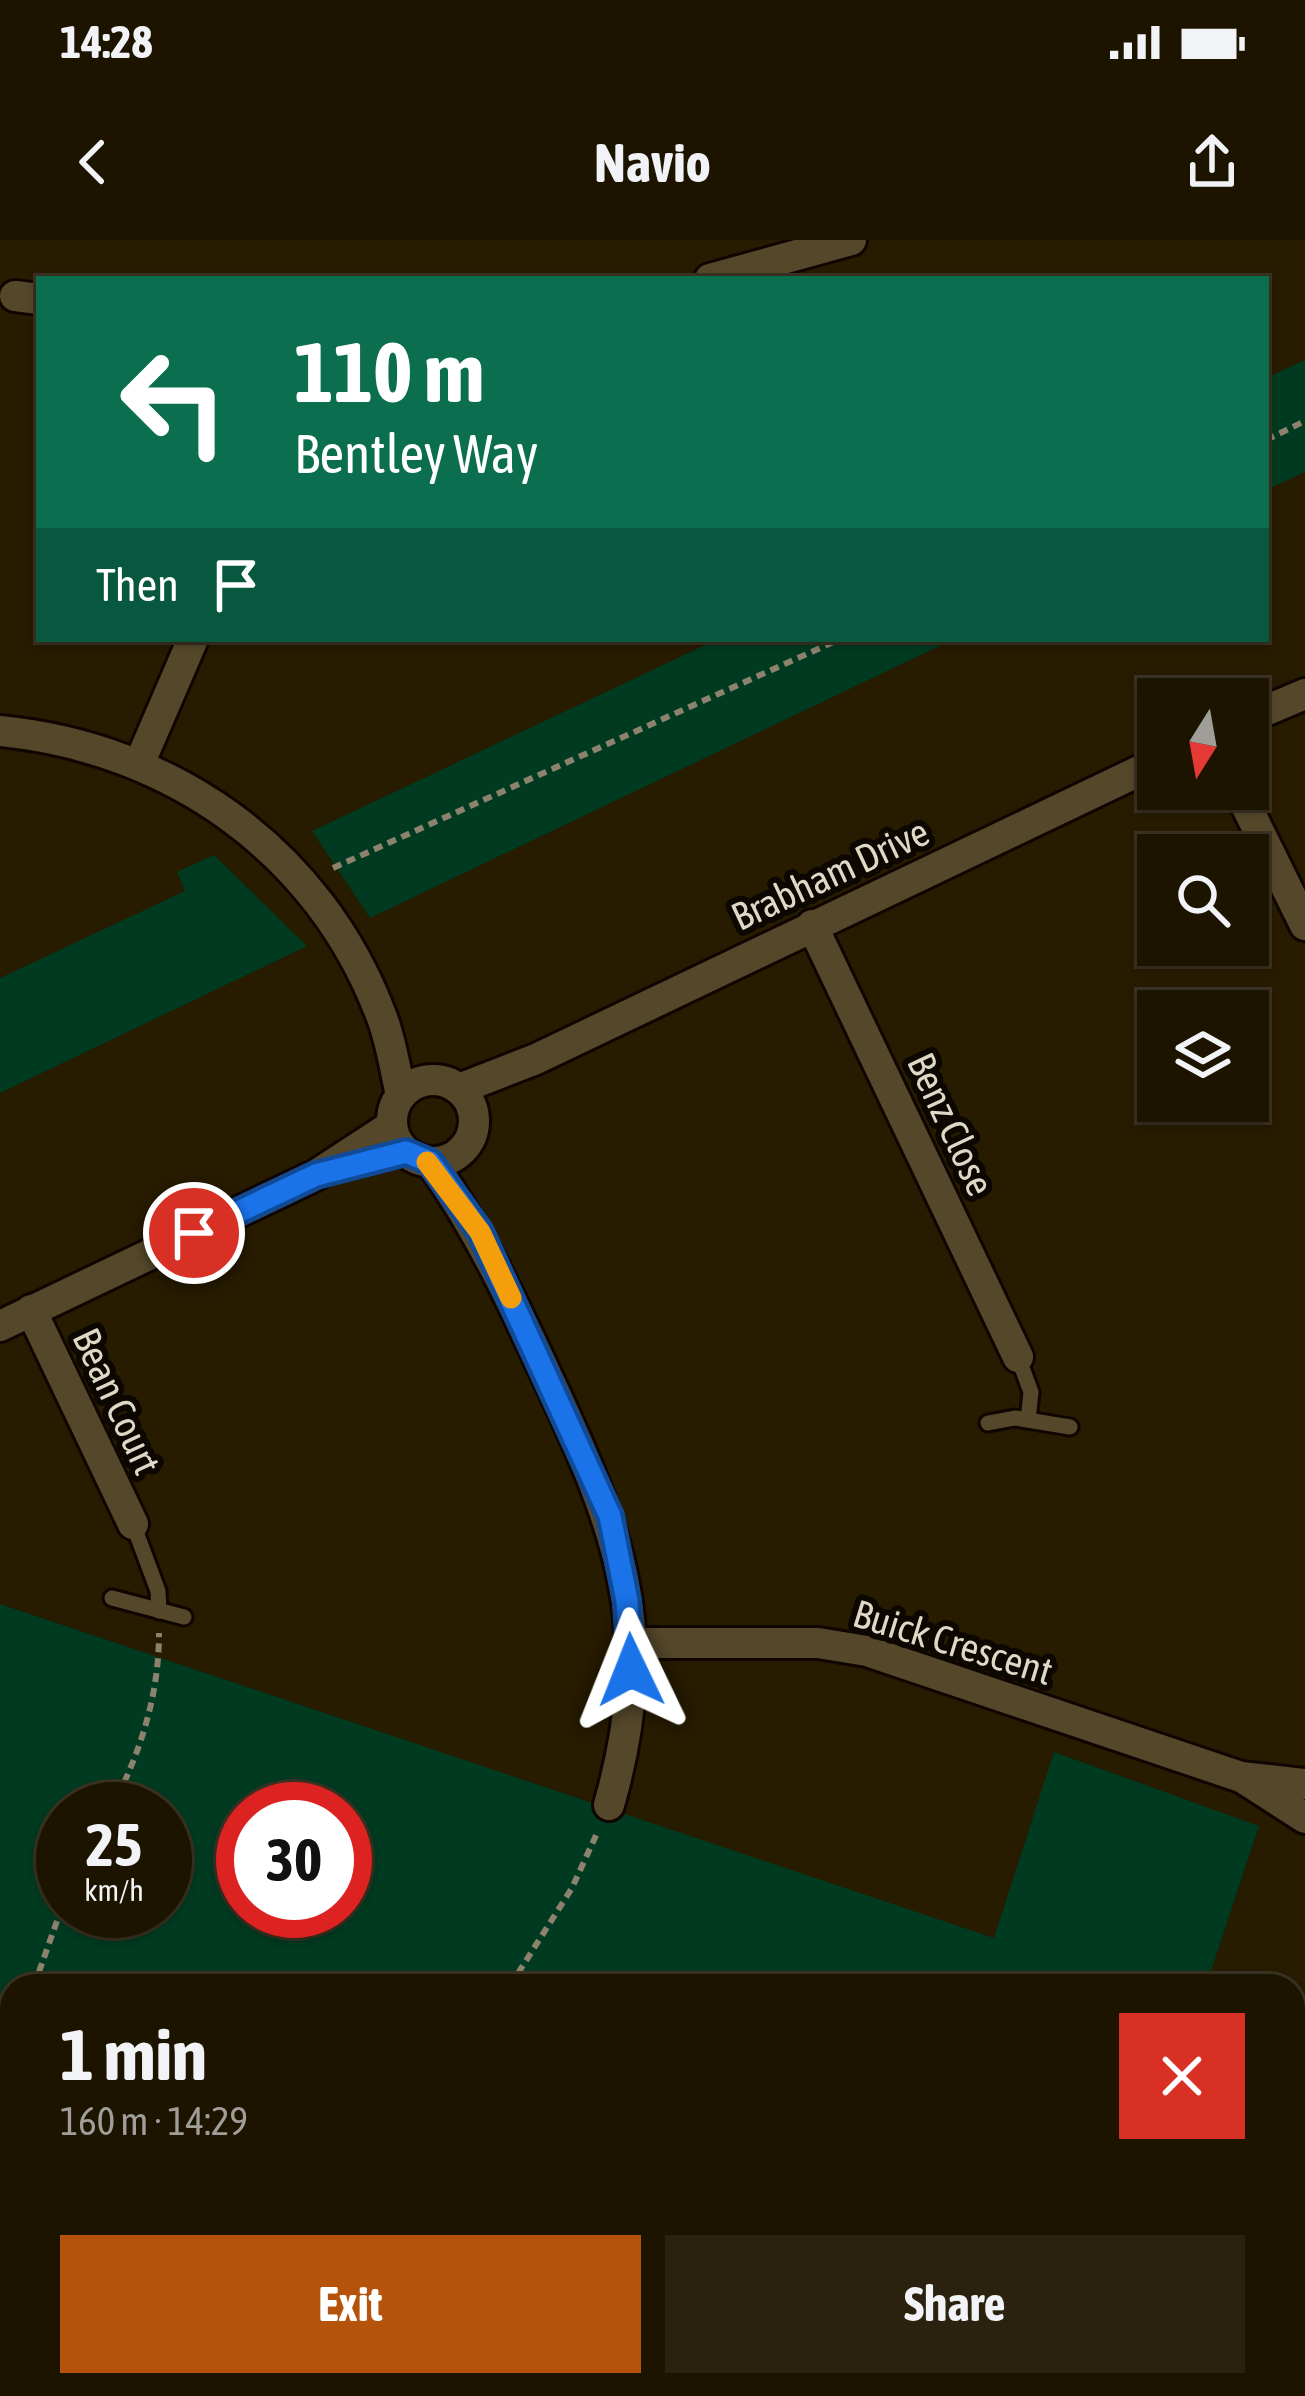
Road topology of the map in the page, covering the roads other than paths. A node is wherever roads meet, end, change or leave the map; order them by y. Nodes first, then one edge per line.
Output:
1 (851, 240) edge
2 (721, 276) edge
3 (192, 642) edge
4 (1305, 694) edge
5 (1269, 709) edge
6 (0, 731) edge
7 (140, 762) junction
8 (1137, 772) edge
9 (1248, 810) edge
10 (812, 925) junction
11 (1305, 926) edge
12 (382, 1017) junction
13 (536, 1058) junction
14 (445, 1085) junction
15 (401, 1095) junction
16 (474, 1118) junction
17 (409, 1147) junction
18 (462, 1150) junction
19 (480, 1232) junction
20 (31, 1310) junction
21 (0, 1326) edge
22 (1018, 1357) joint
23 (1028, 1420) junction
24 (988, 1423) dead end
25 (1070, 1427) dead end
26 (133, 1524) joint
27 (112, 1598) dead end
28 (159, 1611) junction
29 (184, 1618) dead end
30 (631, 1643) junction
31 (1241, 1777) junction
32 (1305, 1784) edge
33 (609, 1805) road end
34 (1305, 1819) edge

1 - 2 street
3 - 7 street
4 - 5 street
6 - 7 street
7 - 12 street
8 - 10 street, Brabham Drive
9 - 11 street
10 - 13 street, Brabham Drive
10 - 22 street, Benz Close
12 - 14 street
12 - 15 street
13 - 14 street, Brabham Drive
13 - 16 street, Brabham Drive
14 - 15 street, Brabham Drive
14 - 16 street
15 - 17 street
16 - 18 street
17 - 18 street
17 - 19 street
17 - 20 street
18 - 19 street
19 - 30 street
20 - 21 street
20 - 26 street, Bean Court
22 - 23 lane
23 - 24 lane
23 - 25 lane
26 - 28 lane
27 - 28 lane
28 - 29 lane
30 - 31 street, Buick Crescent
30 - 33 street
31 - 32 street, Buick Crescent
31 - 34 street, Buick Crescent

